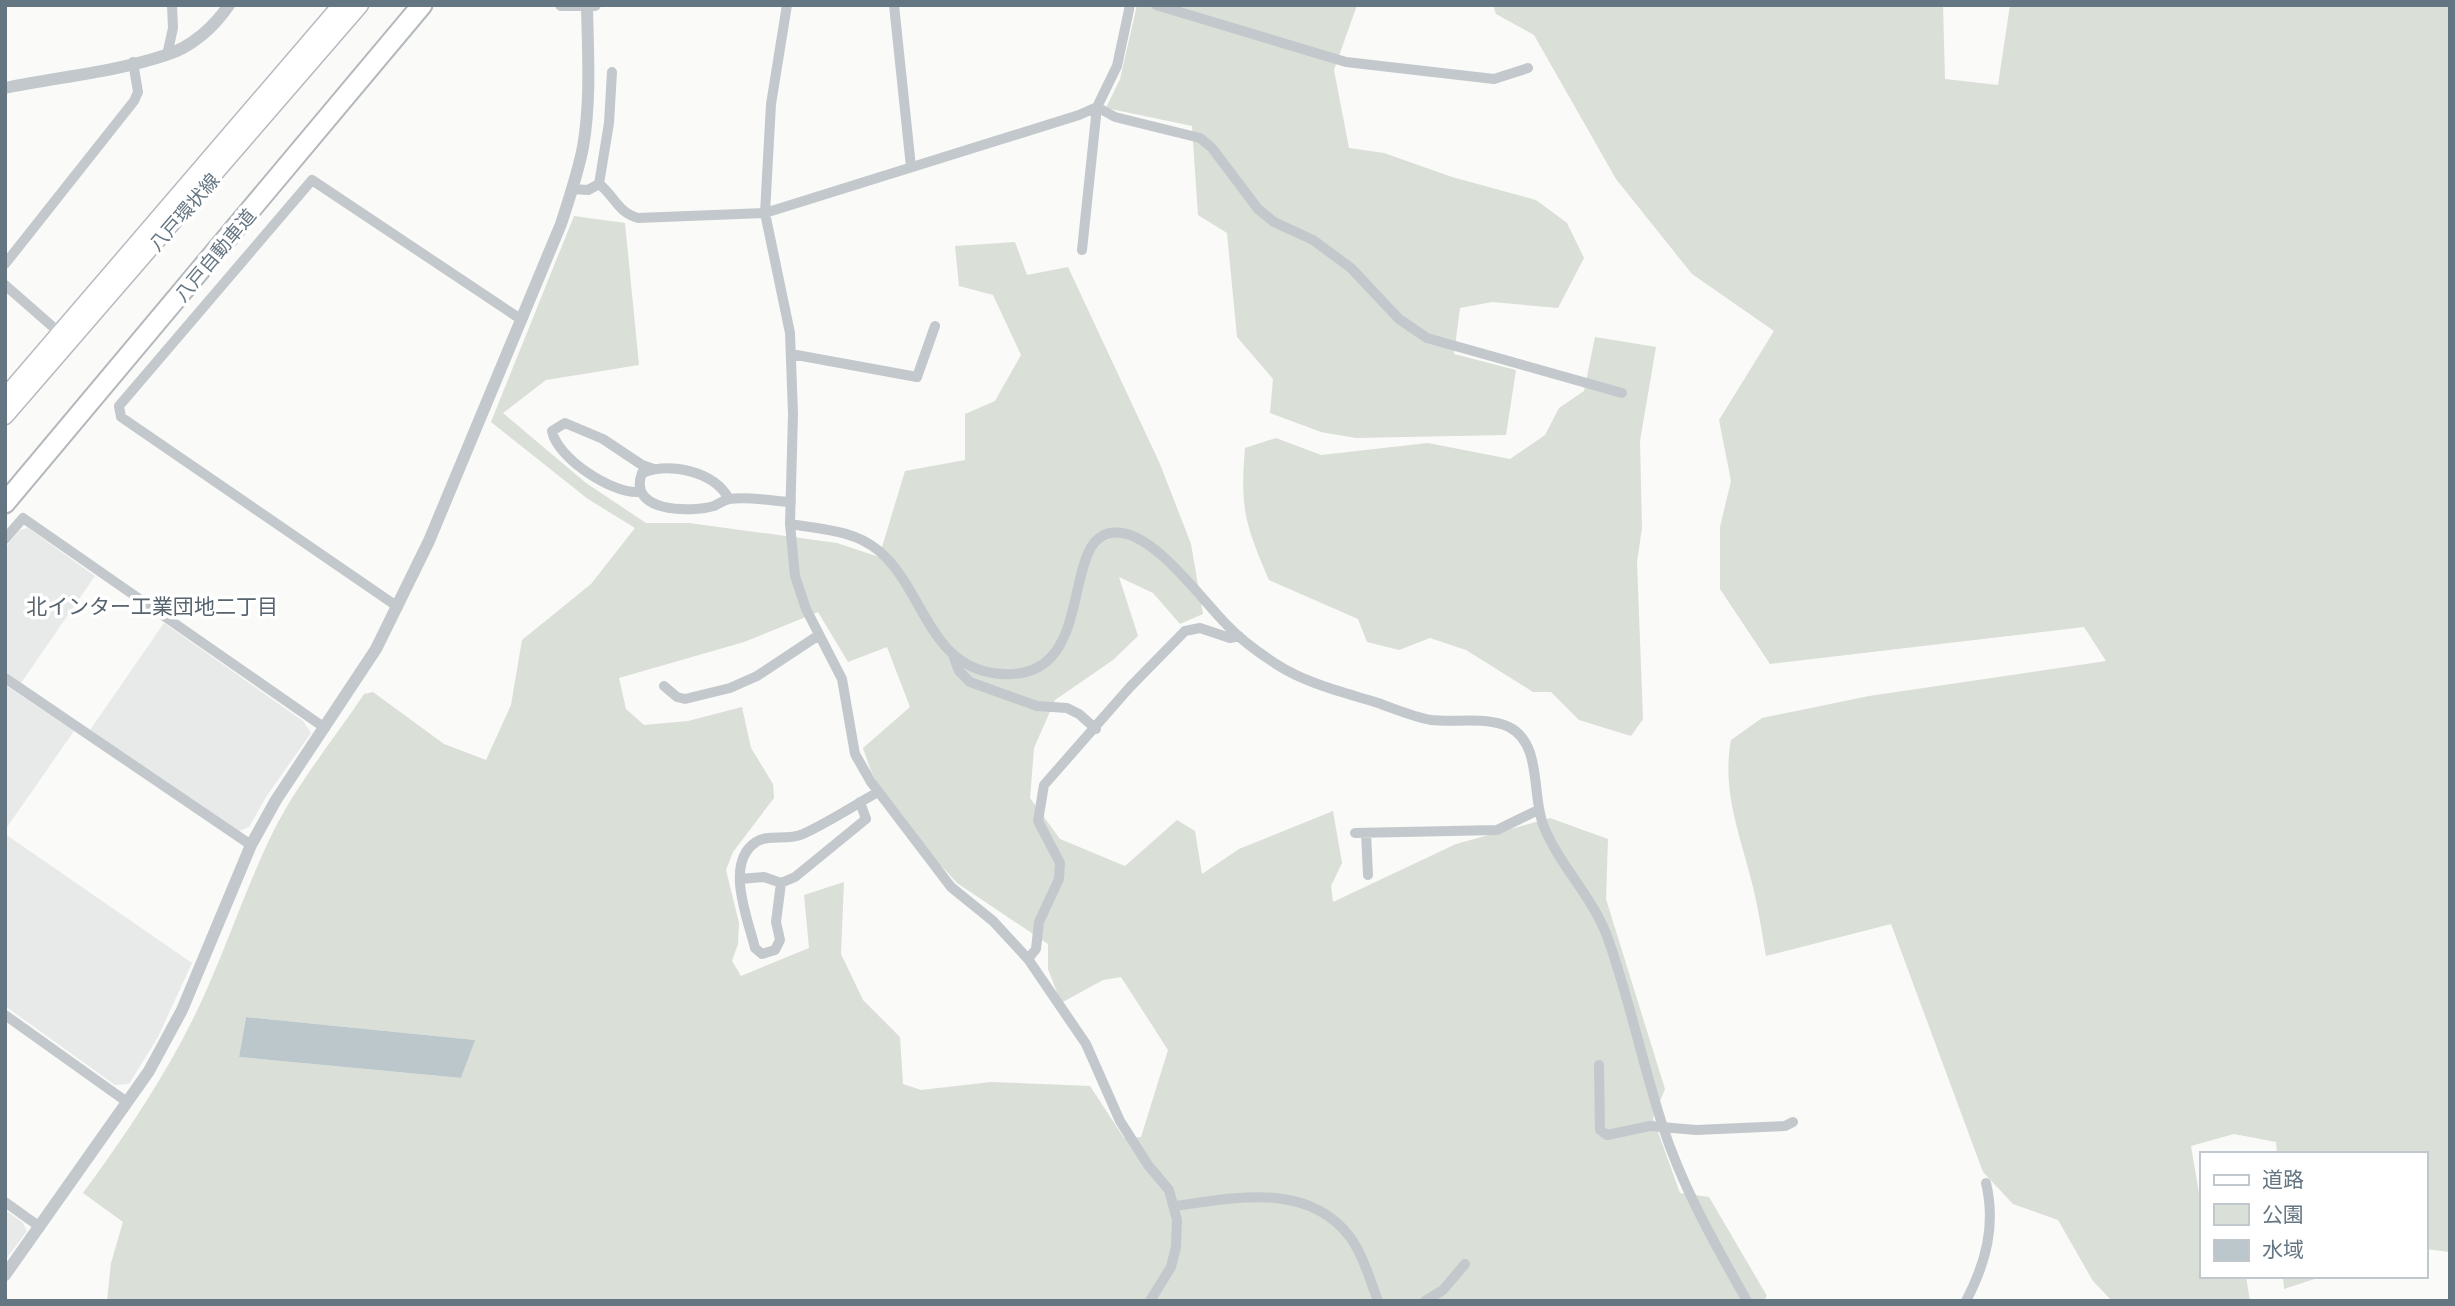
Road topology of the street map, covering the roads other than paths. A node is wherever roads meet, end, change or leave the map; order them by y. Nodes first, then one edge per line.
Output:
1 (172, 5) edge
2 (229, 5) edge
3 (341, 5) edge
4 (360, 5) edge
5 (422, 5) edge
6 (561, 5) edge
7 (787, 5) edge
8 (894, 5) edge
9 (1130, 5) edge
10 (1156, 5) edge
11 (591, 6) edge
12 (167, 55) junction
13 (133, 62) junction
14 (1528, 68) dead end
15 (612, 72) dead end
16 (5, 88) edge
17 (1097, 107) junction
18 (911, 166) junction
19 (599, 184) junction
20 (572, 189) junction
21 (765, 213) junction
22 (1082, 250) dead end
23 (5, 264) edge
24 (5, 285) edge
25 (522, 320) junction
26 (934, 326) dead end
27 (61, 334) junction
28 (790, 354) junction
29 (1622, 393) dead end
30 (5, 397) edge
31 (5, 416) edge
32 (654, 469) junction
33 (639, 492) junction
34 (729, 499) junction
35 (790, 502) junction
36 (5, 503) edge
37 (790, 524) junction
38 (5, 540) edge
39 (398, 607) junction
40 (819, 635) junction
41 (1239, 636) junction
42 (954, 658) junction
43 (5, 678) edge
44 (664, 686) dead end
45 (325, 728) junction
46 (1096, 729) junction
47 (878, 792) junction
48 (860, 802) junction
49 (1538, 810) junction
50 (251, 845) junction
51 (1368, 874) dead end
52 (740, 879) junction
53 (781, 883) junction
54 (1028, 959) junction
55 (5, 1015) edge
56 (1599, 1065) dead end
57 (127, 1102) junction
58 (1793, 1122) dead end
59 (1662, 1127) junction
60 (1986, 1183) dead end
61 (5, 1202) edge
62 (1175, 1206) junction
63 (40, 1227) junction
64 (1465, 1264) dead end
65 (5, 1275) edge
66 (1150, 1301) edge
67 (1378, 1301) edge
68 (1425, 1301) edge
69 (1747, 1301) edge
70 (1966, 1301) edge

1 - 12 street
2 - 12 street
3 - 27 main road, 八戸環状線
4 - 31 main road, 八戸環状線
5 - 36 highway, 八戸自動車道
6 - 11 street
7 - 21 street
8 - 18 street
9 - 17 street
10 - 14 street
11 - 20 street
12 - 13 street
13 - 16 street
13 - 23 street
15 - 19 street
17 - 18 street
17 - 22 street
17 - 29 street
18 - 21 street
19 - 20 street
19 - 21 street
20 - 25 street
21 - 28 street
24 - 27 street
25 - 39 street
25 - 39 street
26 - 28 street
27 - 30 main road, 八戸環状線
28 - 35 street
32 - 33 street
32 - 33 street
32 - 34 street
33 - 34 street
34 - 35 street
35 - 37 street
37 - 40 street
37 - 42 street
38 - 45 street
39 - 45 street
40 - 44 street
40 - 47 street
41 - 42 street
41 - 46 street
41 - 49 street
42 - 46 street
43 - 50 street
45 - 50 street
46 - 54 street
47 - 48 street
47 - 54 street
48 - 52 street
48 - 53 street
49 - 51 street
49 - 59 street
50 - 57 street
52 - 53 street
52 - 53 street
54 - 62 street
55 - 57 street
56 - 59 street
57 - 63 street
58 - 59 street
59 - 69 street
60 - 70 street
61 - 63 street
62 - 66 street
62 - 67 street
63 - 65 street
64 - 68 street

